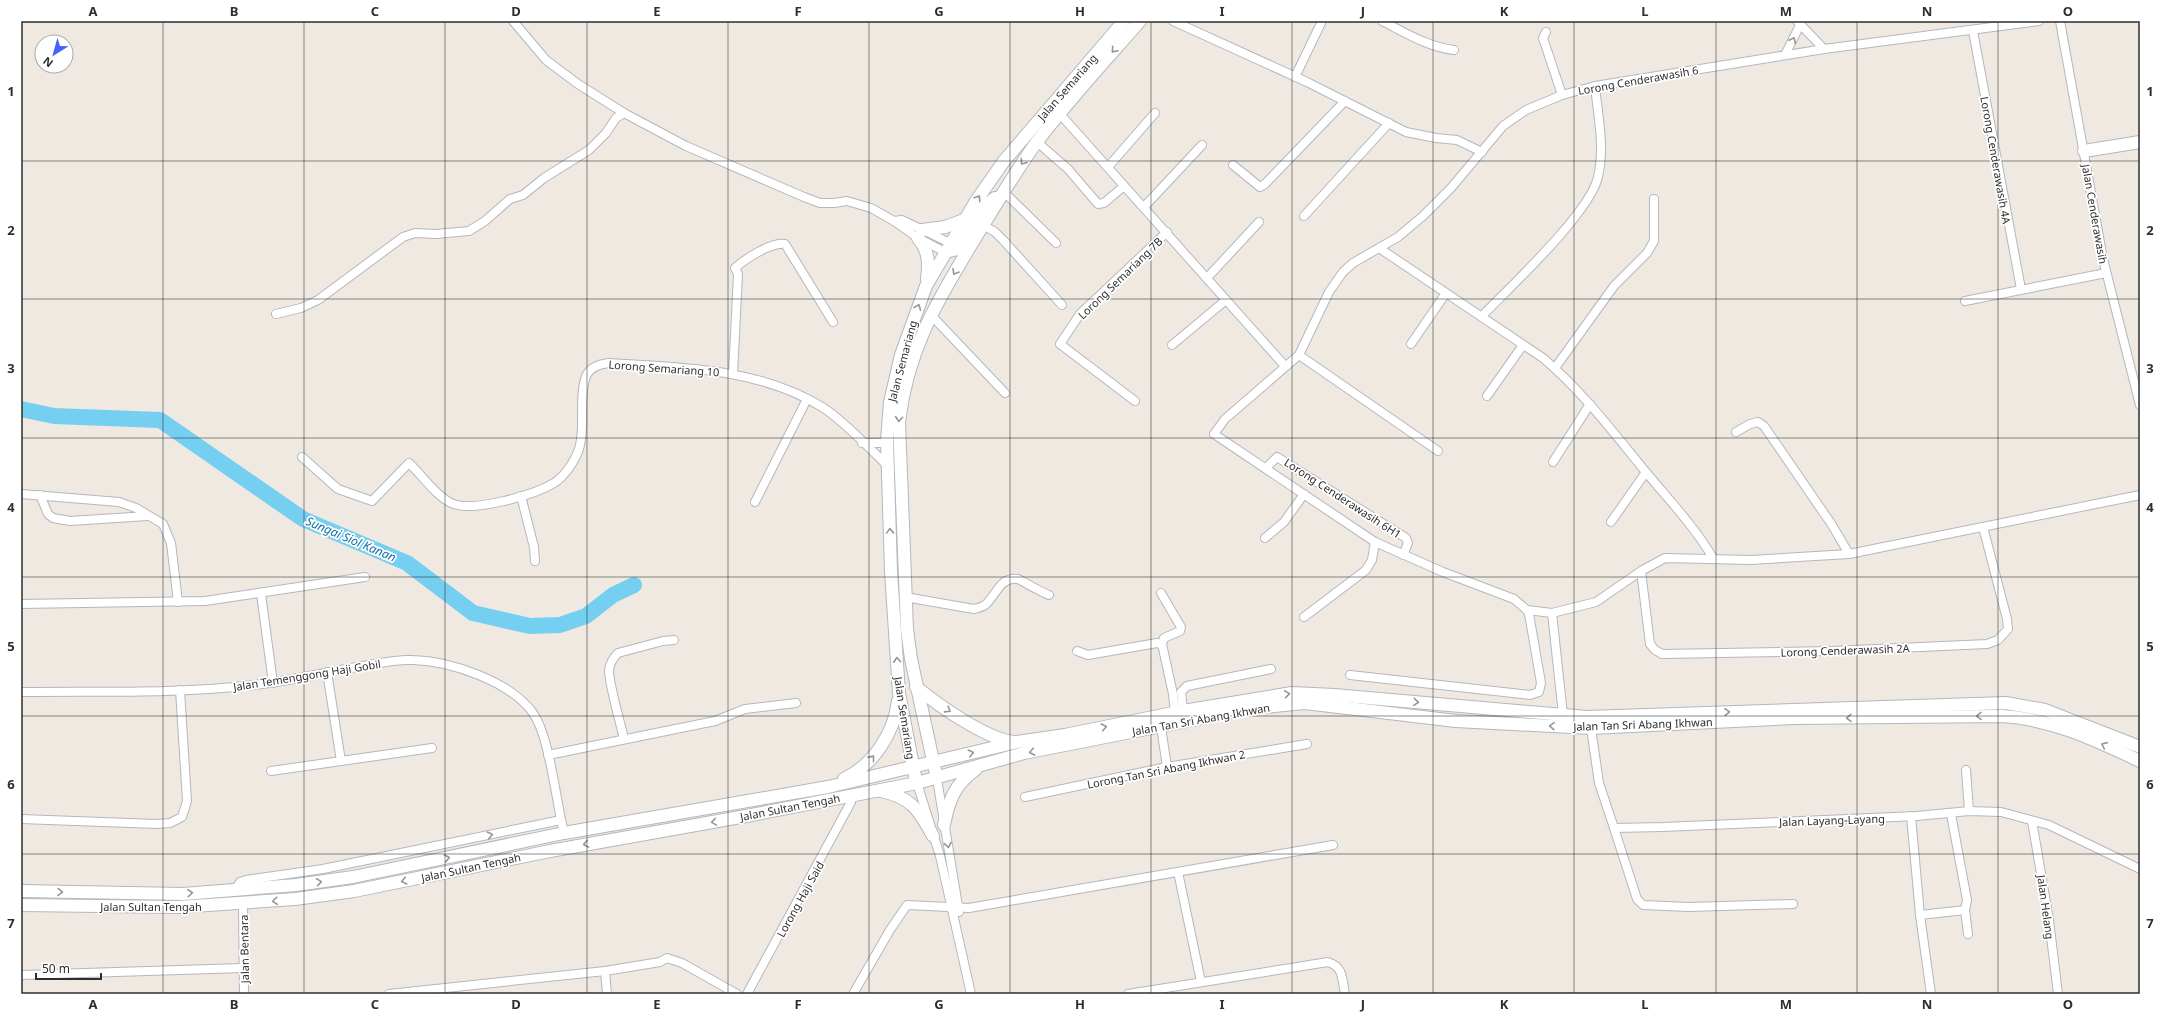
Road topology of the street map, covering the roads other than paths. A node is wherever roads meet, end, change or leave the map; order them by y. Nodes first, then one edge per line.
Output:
1 (513, 21) edge
2 (1124, 21) edge
3 (1140, 21) edge
4 (1174, 21) edge
5 (1322, 21) edge
6 (1382, 21) edge
7 (2039, 21) edge
8 (2060, 21) edge
9 (1799, 23) edge
10 (1973, 31) junction
11 (1546, 32) dead end
12 (1824, 48) junction
13 (1454, 50) dead end
14 (1785, 55) junction
15 (1295, 77) junction
16 (1595, 86) junction
17 (1562, 95) junction
18 (1345, 101) junction
19 (1155, 113) dead end
20 (624, 114) junction
21 (1060, 114) junction
22 (1389, 123) junction
23 (1037, 142) junction
24 (2140, 142) edge
25 (1202, 145) dead end
26 (2084, 151) junction
27 (1482, 152) junction
28 (1233, 165) dead end
29 (1108, 167) junction
30 (1124, 186) junction
31 (1003, 193) junction
32 (1654, 199) dead end
33 (1144, 207) junction
34 (1304, 216) dead end
35 (964, 220) junction
36 (1259, 222) dead end
37 (983, 225) junction
38 (1167, 232) junction
39 (920, 234) junction
40 (1056, 243) dead end
41 (947, 247) junction
42 (1379, 248) junction
43 (2106, 273) junction
44 (1207, 278) junction
45 (926, 286) junction
46 (2021, 290) junction
47 (1446, 293) junction
48 (1226, 300) junction
49 (1965, 301) dead end
50 (1062, 305) dead end
51 (276, 314) dead end
52 (930, 314) junction
53 (1482, 316) junction
54 (833, 322) dead end
55 (1411, 344) dead end
56 (1172, 345) dead end
57 (1523, 345) junction
58 (1299, 355) junction
59 (1285, 366) junction
60 (1555, 368) junction
61 (733, 374) junction
62 (2137, 382) edge
63 (1005, 393) dead end
64 (1487, 396) dead end
65 (807, 399) junction
66 (1135, 401) dead end
67 (1590, 404) junction
68 (2140, 405) edge
69 (1736, 432) dead end
70 (887, 441) junction
71 (862, 443) junction
72 (1438, 451) dead end
73 (302, 457) dead end
74 (1553, 462) dead end
75 (888, 466) junction
76 (1266, 468) junction
77 (1646, 472) junction
78 (21, 494) edge
79 (1304, 494) junction
80 (40, 495) junction
81 (2140, 495) edge
82 (520, 496) junction
83 (755, 502) dead end
84 (148, 516) junction
85 (1611, 522) dead end
86 (1982, 527) junction
87 (1265, 538) dead end
88 (1375, 542) junction
89 (1849, 554) junction
90 (1403, 555) junction
91 (1713, 558) junction
92 (535, 561) dead end
93 (1641, 570) junction
94 (365, 577) dead end
95 (1161, 593) dead end
96 (261, 594) junction
97 (1048, 595) dead end
98 (904, 597) junction
99 (178, 602) junction
100 (21, 604) edge
101 (1527, 610) junction
102 (1552, 613) junction
103 (1304, 617) dead end
104 (674, 640) dead end
105 (1162, 644) junction
106 (1077, 651) dead end
107 (1271, 669) dead end
108 (327, 672) junction
109 (1350, 675) dead end
110 (273, 683) junction
111 (916, 687) junction
112 (180, 690) junction
113 (21, 692) edge
114 (900, 693) junction
115 (796, 703) dead end
116 (1179, 712) junction
117 (1563, 715) junction
118 (1160, 727) junction
119 (1591, 728) junction
120 (624, 738) junction
121 (1068, 740) junction
122 (1017, 742) junction
123 (1307, 744) dead end
124 (2140, 747) edge
125 (432, 748) dead end
126 (548, 755) junction
127 (341, 761) junction
128 (2140, 761) edge
129 (933, 762) junction
130 (980, 766) junction
131 (1167, 767) junction
132 (914, 768) junction
133 (1966, 770) dead end
134 (271, 771) dead end
135 (937, 778) junction
136 (917, 783) junction
137 (828, 787) junction
138 (876, 790) junction
139 (1025, 796) dead end
140 (851, 802) dead end
141 (1969, 811) junction
142 (1952, 814) junction
143 (1911, 816) junction
144 (21, 819) edge
145 (561, 820) junction
146 (2032, 821) junction
147 (944, 825) junction
148 (1614, 828) junction
149 (564, 833) junction
150 (933, 836) junction
151 (1333, 845) dead end
152 (2140, 869) edge
153 (1178, 872) junction
154 (235, 890) junction
155 (21, 891) edge
156 (243, 904) junction
157 (1793, 904) dead end
158 (21, 905) edge
159 (955, 908) junction
160 (1965, 910) junction
161 (1920, 915) junction
162 (1968, 934) dead end
163 (243, 968) junction
164 (605, 971) junction
165 (21, 974) edge
166 (1201, 982) junction
167 (244, 994) edge
168 (389, 994) edge
169 (607, 994) edge
170 (737, 994) edge
171 (747, 994) edge
172 (854, 994) edge
173 (971, 994) edge
174 (1128, 994) edge
175 (1345, 994) edge
176 (1930, 994) edge
177 (2058, 994) edge

1 - 20 street
35 -> 2 main road, Jalan Semariang
3 -> 21 main road, Jalan Semariang
4 - 15 street
5 - 15 street
6 - 13 street
7 - 10 street, Lorong Cenderawasih 6
8 - 26 street, Jalan Cenderawasih
9 - 12 street
14 -> 9 street
10 - 12 street, Lorong Cenderawasih 6
10 - 46 street, Lorong Cenderawasih 4A
11 - 17 street
12 - 14 street, Lorong Cenderawasih 6
14 - 16 street, Lorong Cenderawasih 6
15 - 18 street
16 - 17 street, Lorong Cenderawasih 6
16 - 53 street
17 - 27 street, Lorong Cenderawasih 6
18 - 22 street
18 - 28 street
19 - 29 street
20 - 39 street
20 - 51 street
21 - 23 main road, Jalan Semariang
21 - 29 street
22 - 27 street
22 - 34 street
23 - 30 street
23 -> 31 main road, Jalan Semariang
24 - 26 main road
25 - 33 street
26 - 43 street, Jalan Cenderawasih
27 - 42 street, Lorong Cenderawasih 6
29 - 30 street
30 - 33 street
31 - 37 main road, Jalan Semariang
31 - 40 street
31 - 41 main road
32 - 60 street
33 - 38 street
35 - 39 main road
35 - 41 main road, Jalan Semariang
36 - 44 street
37 - 50 street
37 -> 52 main road, Jalan Semariang
38 - 44 street
38 - 66 street, Lorong Semariang 7B
39 - 41 street
39 - 45 main road
41 - 45 main road, Jalan Semariang
42 - 47 street
42 - 58 street, Lorong Cenderawasih 6
43 - 46 street
43 - 62 street, Jalan Cenderawasih
44 - 48 street
70 -> 45 main road, Jalan Semariang
46 - 49 street
47 - 53 street
47 - 55 street
48 - 56 street
48 - 59 street
52 - 63 street
52 -> 98 main road, Jalan Semariang
53 - 57 street
54 - 61 street
57 - 60 street
57 - 64 street
58 - 59 street, Lorong Cenderawasih 6
58 - 72 street
59 - 76 street, Lorong Cenderawasih 6
60 - 67 street
61 - 65 street, Lorong Semariang 10
61 - 82 street, Lorong Semariang 10
62 - 68 street, Jalan Cenderawasih
65 - 71 street, Lorong Semariang 10
65 - 83 street
67 - 74 street
67 - 77 street
69 - 89 street
70 - 71 street
70 - 75 main road, Jalan Semariang
71 - 75 street, Lorong Semariang 10
73 - 82 street, Lorong Semariang 10
114 -> 75 main road, Jalan Semariang
76 - 79 street
76 - 90 street, Lorong Cenderawasih 6H1
77 - 85 street
77 - 91 street
78 - 80 street
79 - 87 street
79 - 88 street
80 - 84 street
80 - 84 street
81 - 86 street
82 - 92 street
84 - 99 street
86 - 89 street
86 - 93 street, Lorong Cenderawasih 2A
88 - 90 street
88 - 103 street
89 - 91 street
90 - 101 street
91 - 93 street
93 - 102 street
94 - 96 street
95 - 105 street
96 - 99 street
96 - 110 street
97 - 98 street
98 - 111 main road, Jalan Semariang
99 - 100 street
101 - 102 street
101 - 109 street
102 - 117 street
104 - 120 street
105 - 106 street
105 - 116 street
107 - 116 street
108 - 110 street, Jalan Temenggong Haji Gobil
108 - 126 street, Jalan Temenggong Haji Gobil
108 - 127 street
110 - 112 street, Jalan Temenggong Haji Gobil
111 -> 122 main road
111 - 129 main road, Jalan Semariang
112 - 113 street, Jalan Temenggong Haji Gobil
112 - 144 street
114 - 132 main road, Jalan Semariang
137 -> 114 main road
115 - 120 street
116 -> 117 main road, Jalan Tan Sri Abang Ikhwan
121 -> 116 main road, Jalan Tan Sri Abang Ikhwan
117 -> 124 main road, Jalan Tan Sri Abang Ikhwan
119 -> 118 main road, Jalan Tan Sri Abang Ikhwan
118 - 121 main road, Jalan Tan Sri Abang Ikhwan
118 - 131 street
128 -> 119 main road, Jalan Tan Sri Abang Ikhwan
119 - 148 street
120 - 126 street
121 - 122 main road, Jalan Sultan Tengah
121 -> 130 main road, Jalan Sultan Tengah
129 -> 122 main road, Jalan Sultan Tengah
123 - 131 street, Lorong Tan Sri Abang Ikhwan 2
125 - 127 street
126 - 145 street, Jalan Temenggong Haji Gobil
127 - 134 street
129 - 132 main road, Jalan Sultan Tengah
129 - 135 main road, Jalan Semariang
130 - 135 main road, Jalan Sultan Tengah
130 - 147 main road
131 - 139 street, Lorong Tan Sri Abang Ikhwan 2
132 - 136 main road, Jalan Semariang
132 - 137 main road, Jalan Sultan Tengah
133 - 141 street
135 - 136 main road, Jalan Sultan Tengah
135 - 147 street
136 - 138 main road, Jalan Sultan Tengah
136 - 150 street
137 - 149 main road, Jalan Sultan Tengah
138 - 150 main road
138 -> 156 main road, Jalan Sultan Tengah
140 - 171 street, Lorong Haji Said
141 - 142 street, Jalan Layang-Layang
141 - 146 street, Jalan Layang-Layang
142 - 143 street, Jalan Layang-Layang
142 - 160 street
143 - 148 street, Jalan Layang-Layang
143 - 161 street
145 - 149 street, Jalan Temenggong Haji Gobil
154 -> 145 street
146 - 152 street, Jalan Layang-Layang
146 - 177 street, Jalan Helang
147 -> 159 street
148 - 157 street
154 -> 149 main road, Jalan Sultan Tengah
150 - 159 street
151 - 153 street
153 - 159 street
153 - 166 street
155 -> 154 main road, Jalan Sultan Tengah
156 - 158 main road, Jalan Sultan Tengah
156 - 163 street, Jalan Bentara
159 - 172 street
159 - 173 street
160 - 161 street
160 - 162 street
161 - 176 street
163 - 165 street
163 - 167 street, Jalan Bentara
164 - 168 street
164 - 169 street
164 - 170 street
166 - 174 street
166 - 175 street

